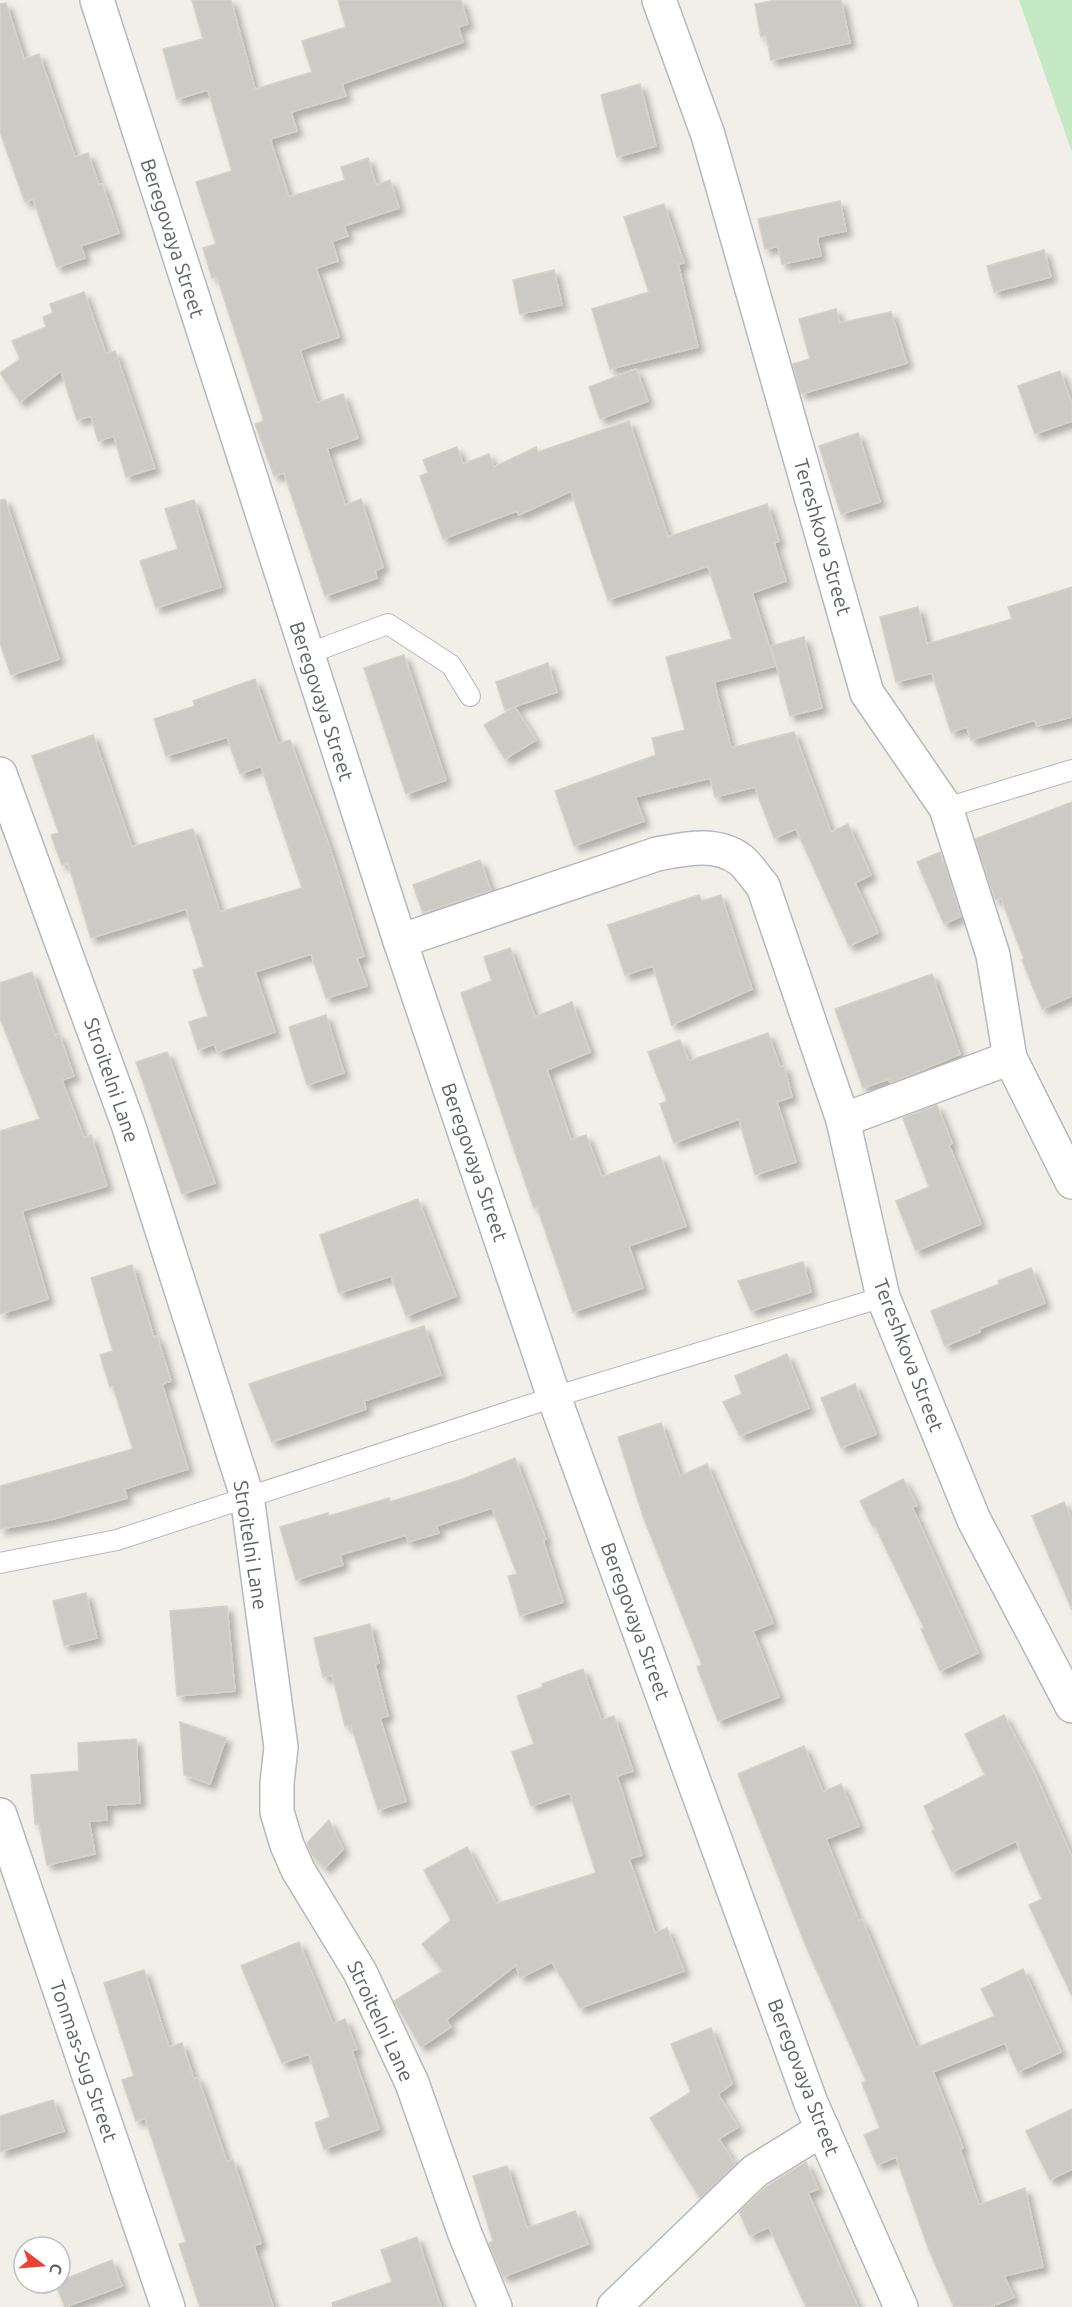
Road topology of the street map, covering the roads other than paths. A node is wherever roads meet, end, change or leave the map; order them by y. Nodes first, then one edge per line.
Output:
1 (97, 0) edge
2 (659, 0) edge
3 (307, 654) junction
4 (470, 696) dead end
5 (1072, 770) edge
6 (0, 774) edge
7 (946, 808) junction
8 (400, 941) junction
9 (1010, 1058) junction
10 (843, 1120) junction
11 (1072, 1182) edge
12 (883, 1297) junction
13 (554, 1397) junction
14 (247, 1496) junction
15 (0, 1563) edge
16 (1072, 1706) edge
17 (0, 1815) edge
18 (823, 2129) junction
19 (168, 2307) edge
20 (495, 2307) edge
21 (614, 2307) edge
22 (902, 2307) edge

1 - 3 street, Beregovaya Street
2 - 7 street, Tereshkova Street
3 - 4 lane
3 - 8 street, Beregovaya Street
5 - 7 lane
6 - 14 street, Stroitelni Lane
7 - 9 street, Tereshkova Street
8 - 10 street, Tereshkova Street
8 - 13 street, Beregovaya Street
9 - 10 street
9 - 11 street, Tereshkova Street
10 - 12 street, Tereshkova Street
12 - 13 lane
12 - 16 street, Tereshkova Street
13 - 14 lane
13 - 18 street, Beregovaya Street
14 - 15 lane
14 - 20 street, Stroitelni Lane
17 - 19 street, Tonmas-Sug Street
18 - 21 street
18 - 22 street, Beregovaya Street

